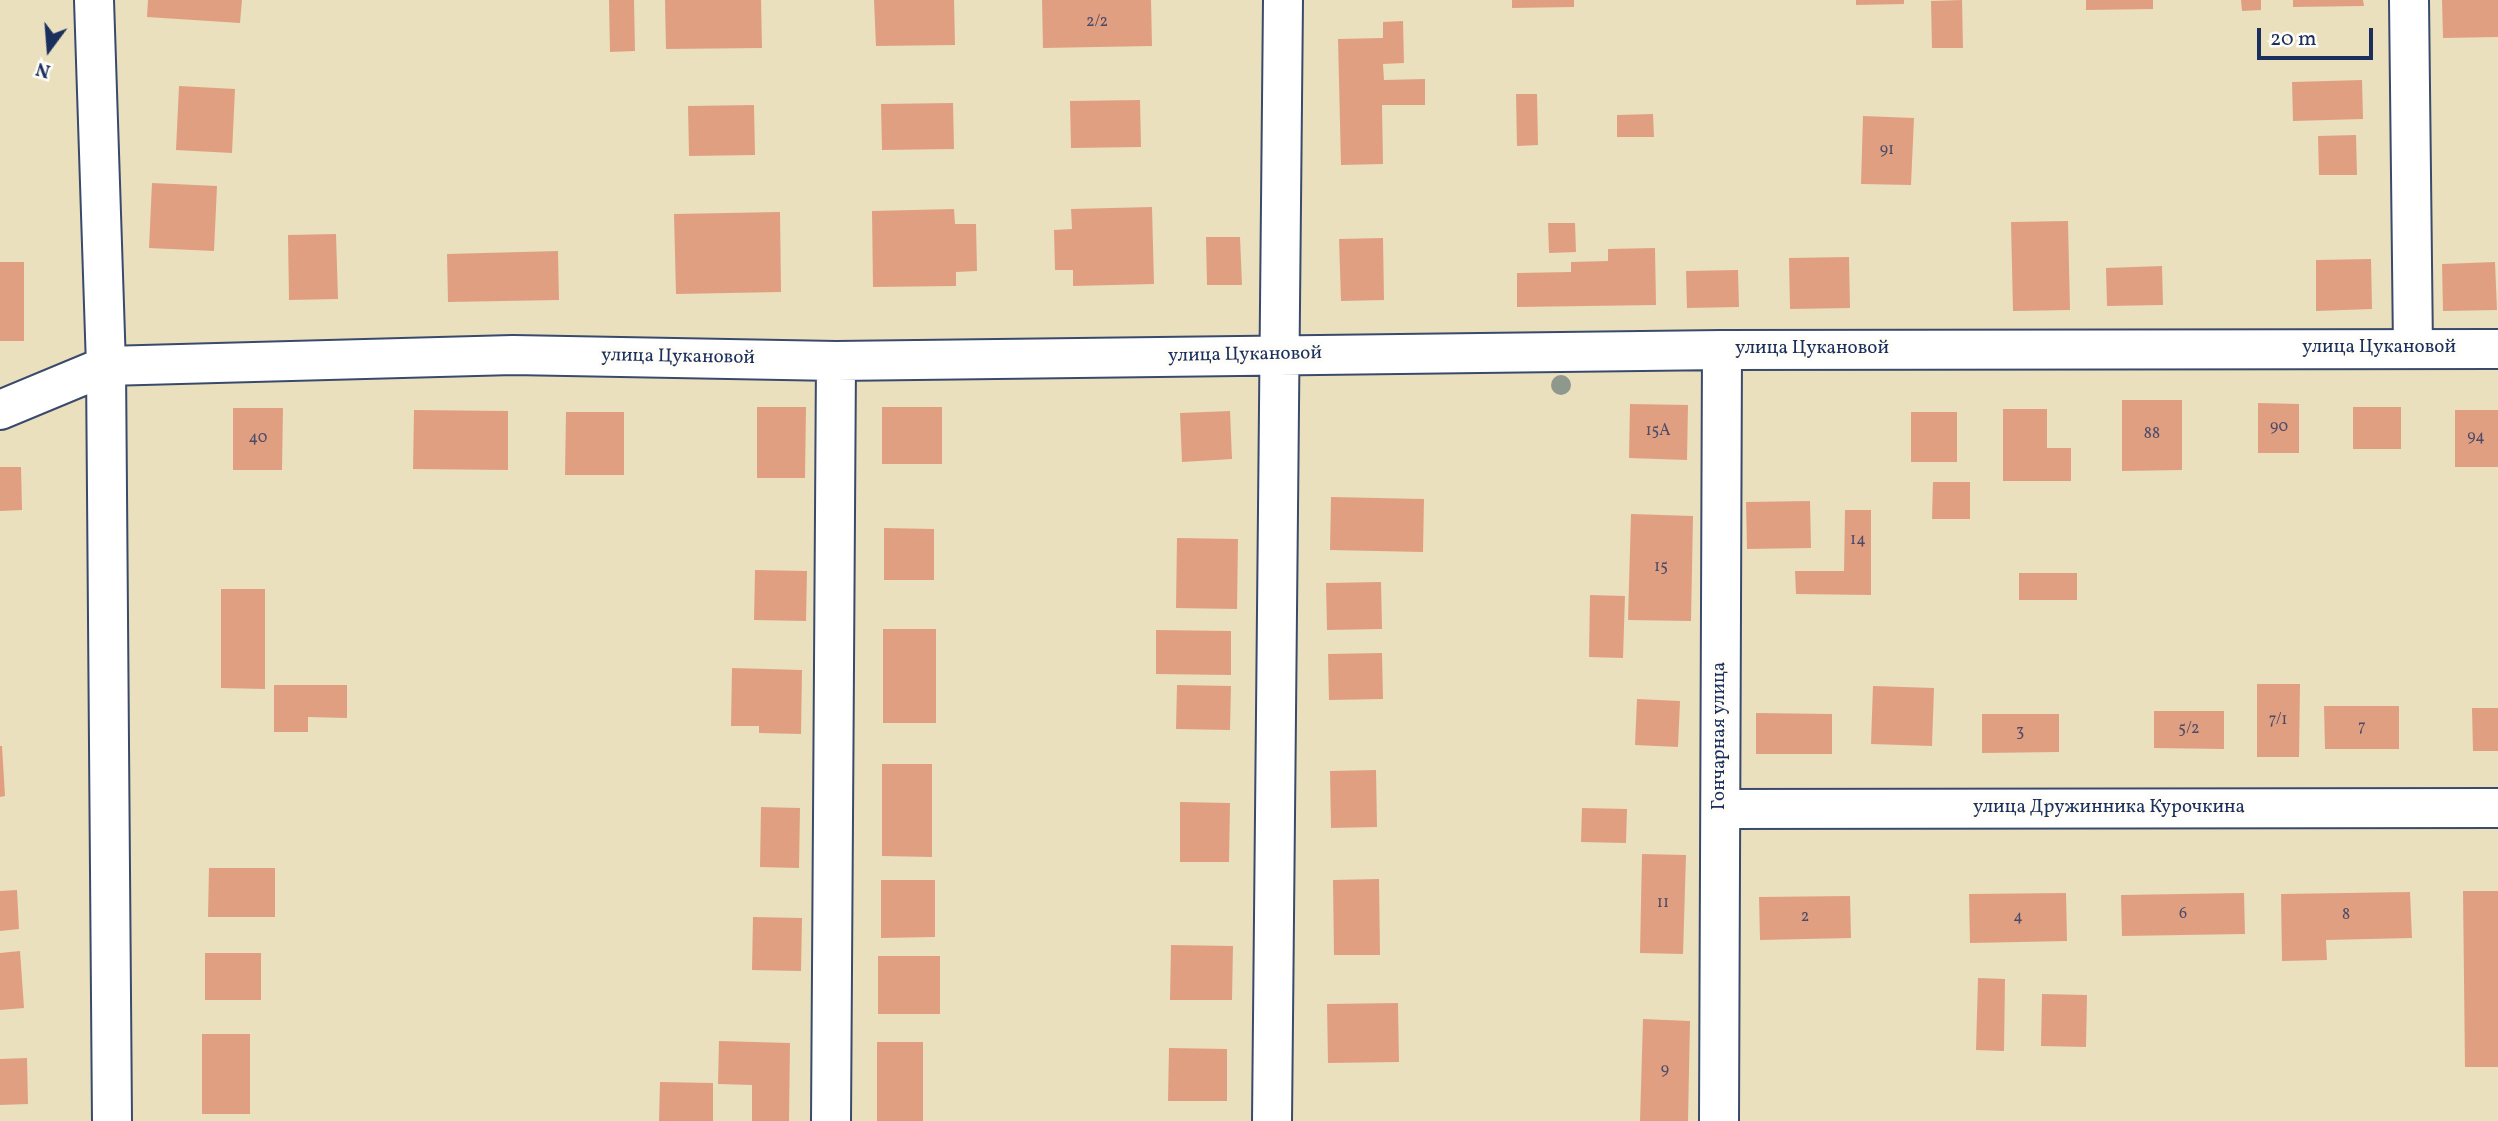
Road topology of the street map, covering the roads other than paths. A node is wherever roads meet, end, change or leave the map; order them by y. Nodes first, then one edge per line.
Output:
1 (93, 0) edge
2 (1283, 0) edge
3 (2409, 0) edge
4 (2413, 349) junction
5 (2498, 349) edge
6 (1722, 350) junction
7 (1281, 356) junction
8 (836, 361) junction
9 (106, 366) junction
10 (0, 410) edge
11 (2498, 808) edge
12 (1721, 809) junction
13 (112, 1121) edge
14 (831, 1121) edge
15 (1272, 1121) edge
16 (1719, 1121) edge

1 - 9 street
2 - 7 street
3 - 4 street
4 - 5 street, улица Цукановой
4 - 6 street, улица Цукановой
6 - 7 street, улица Цукановой
6 - 12 street, Гончарная улица
7 - 8 street, улица Цукановой
7 - 15 street
8 - 9 street, улица Цукановой
8 - 14 street
9 - 10 street, улица Цукановой
9 - 13 street
11 - 12 street, улица Дружинника Курочкина
12 - 16 street, Гончарная улица

